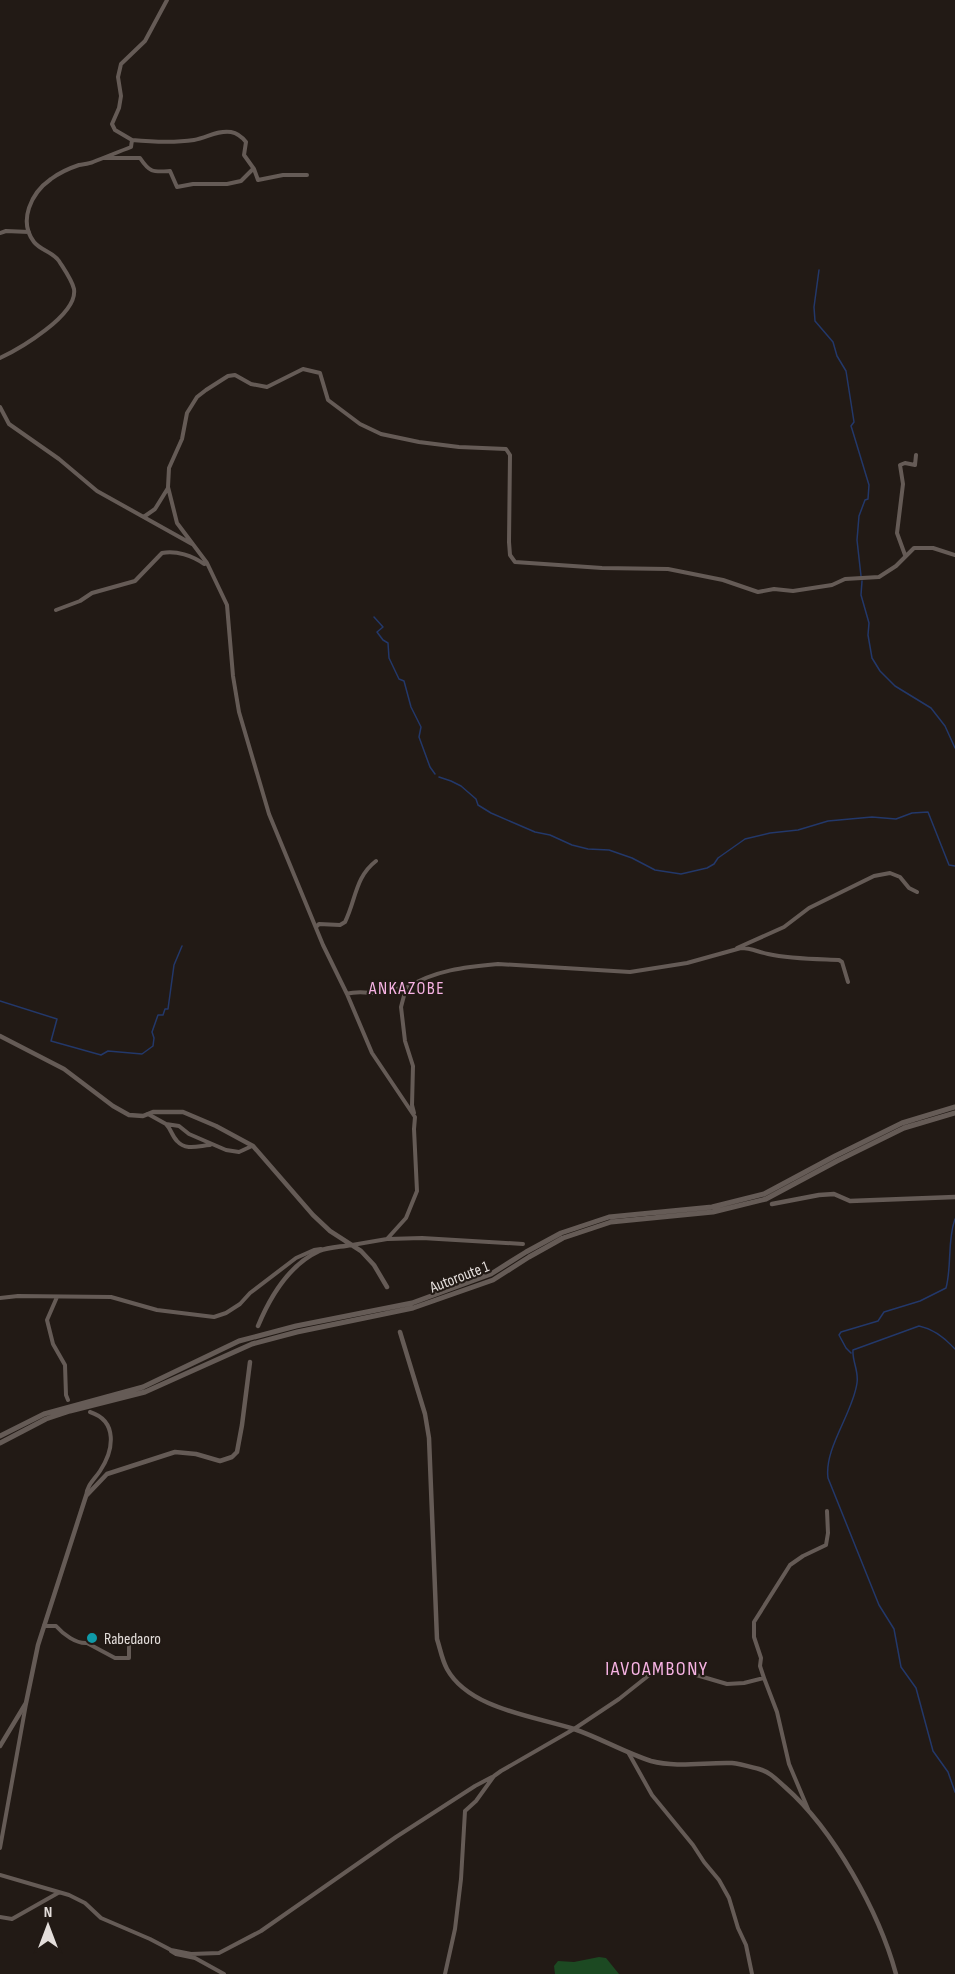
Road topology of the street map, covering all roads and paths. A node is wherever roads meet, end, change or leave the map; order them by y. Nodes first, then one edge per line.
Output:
1 (167, 0) edge
2 (132, 140) junction
3 (100, 158) junction
4 (254, 169) junction
5 (307, 175) dead end
6 (28, 232) junction
7 (0, 233) edge
8 (0, 358) edge
9 (0, 407) edge
10 (916, 454) dead end
11 (168, 487) junction
12 (144, 516) junction
13 (194, 545) junction
14 (955, 555) edge
15 (905, 556) junction
16 (207, 563) junction
17 (56, 610) dead end
18 (376, 861) dead end
19 (917, 892) dead end
20 (316, 927) junction
21 (736, 950) junction
22 (848, 982) dead end
23 (406, 988) junction
24 (347, 994) junction
25 (0, 1036) edge
26 (955, 1107) edge
27 (147, 1113) junction
28 (955, 1113) edge
29 (415, 1117) junction
30 (166, 1124) junction
31 (214, 1145) junction
32 (252, 1146) junction
33 (955, 1197) edge
34 (772, 1204) dead end
35 (387, 1239) junction
36 (523, 1244) dead end
37 (351, 1245) junction
38 (331, 1248) junction
39 (387, 1287) dead end
40 (57, 1297) junction
41 (0, 1298) edge
42 (258, 1326) dead end
43 (400, 1332) dead end
44 (250, 1362) dead end
45 (68, 1400) dead end
46 (90, 1412) dead end
47 (0, 1436) edge
48 (0, 1443) edge
49 (86, 1496) junction
50 (827, 1511) dead end
51 (43, 1627) junction
52 (129, 1638) dead end
53 (764, 1678) junction
54 (26, 1703) junction
55 (574, 1729) junction
56 (0, 1746) edge
57 (628, 1752) junction
58 (494, 1776) junction
59 (810, 1812) junction
60 (0, 1848) edge
61 (0, 1875) edge
62 (58, 1893) junction
63 (0, 1917) edge
64 (171, 1950) junction
65 (224, 1974) edge
66 (445, 1974) edge
67 (752, 1974) edge
68 (896, 1974) edge

1 - 2 street
2 - 3 street
2 - 4 street
3 - 4 street
3 - 6 street
4 - 5 street
6 - 7 street
6 - 8 street
9 - 12 street
10 - 15 street
11 - 12 street
11 - 13 street
11 - 15 street
12 - 13 street
13 - 16 street
14 - 15 street
16 - 17 street
16 - 20 street
18 - 20 street
19 - 21 street
20 - 24 street
21 - 22 street
21 - 23 street
23 - 24 street
23 - 29 street
24 - 29 street
25 - 27 street
26 - 47 main road, Autoroute 1
27 - 30 street
27 - 32 street
28 - 48 main road, Autoroute 1
29 - 35 street
30 - 31 street
30 - 31 street
31 - 32 street
32 - 37 street
33 - 34 street
35 - 36 street
35 - 37 street
37 - 38 street
37 - 39 street
38 - 40 street
38 - 42 street
40 - 41 street
40 - 45 street
43 - 55 street
44 - 49 street
46 - 49 street
49 - 51 street
50 - 53 street
51 - 52 street
51 - 54 street
53 - 55 street
53 - 59 street
54 - 56 street
54 - 60 street
55 - 57 street
55 - 58 street
57 - 59 street
57 - 67 street
58 - 64 street
58 - 66 street
59 - 68 street
61 - 62 street
62 - 63 street
62 - 64 street
64 - 65 street

